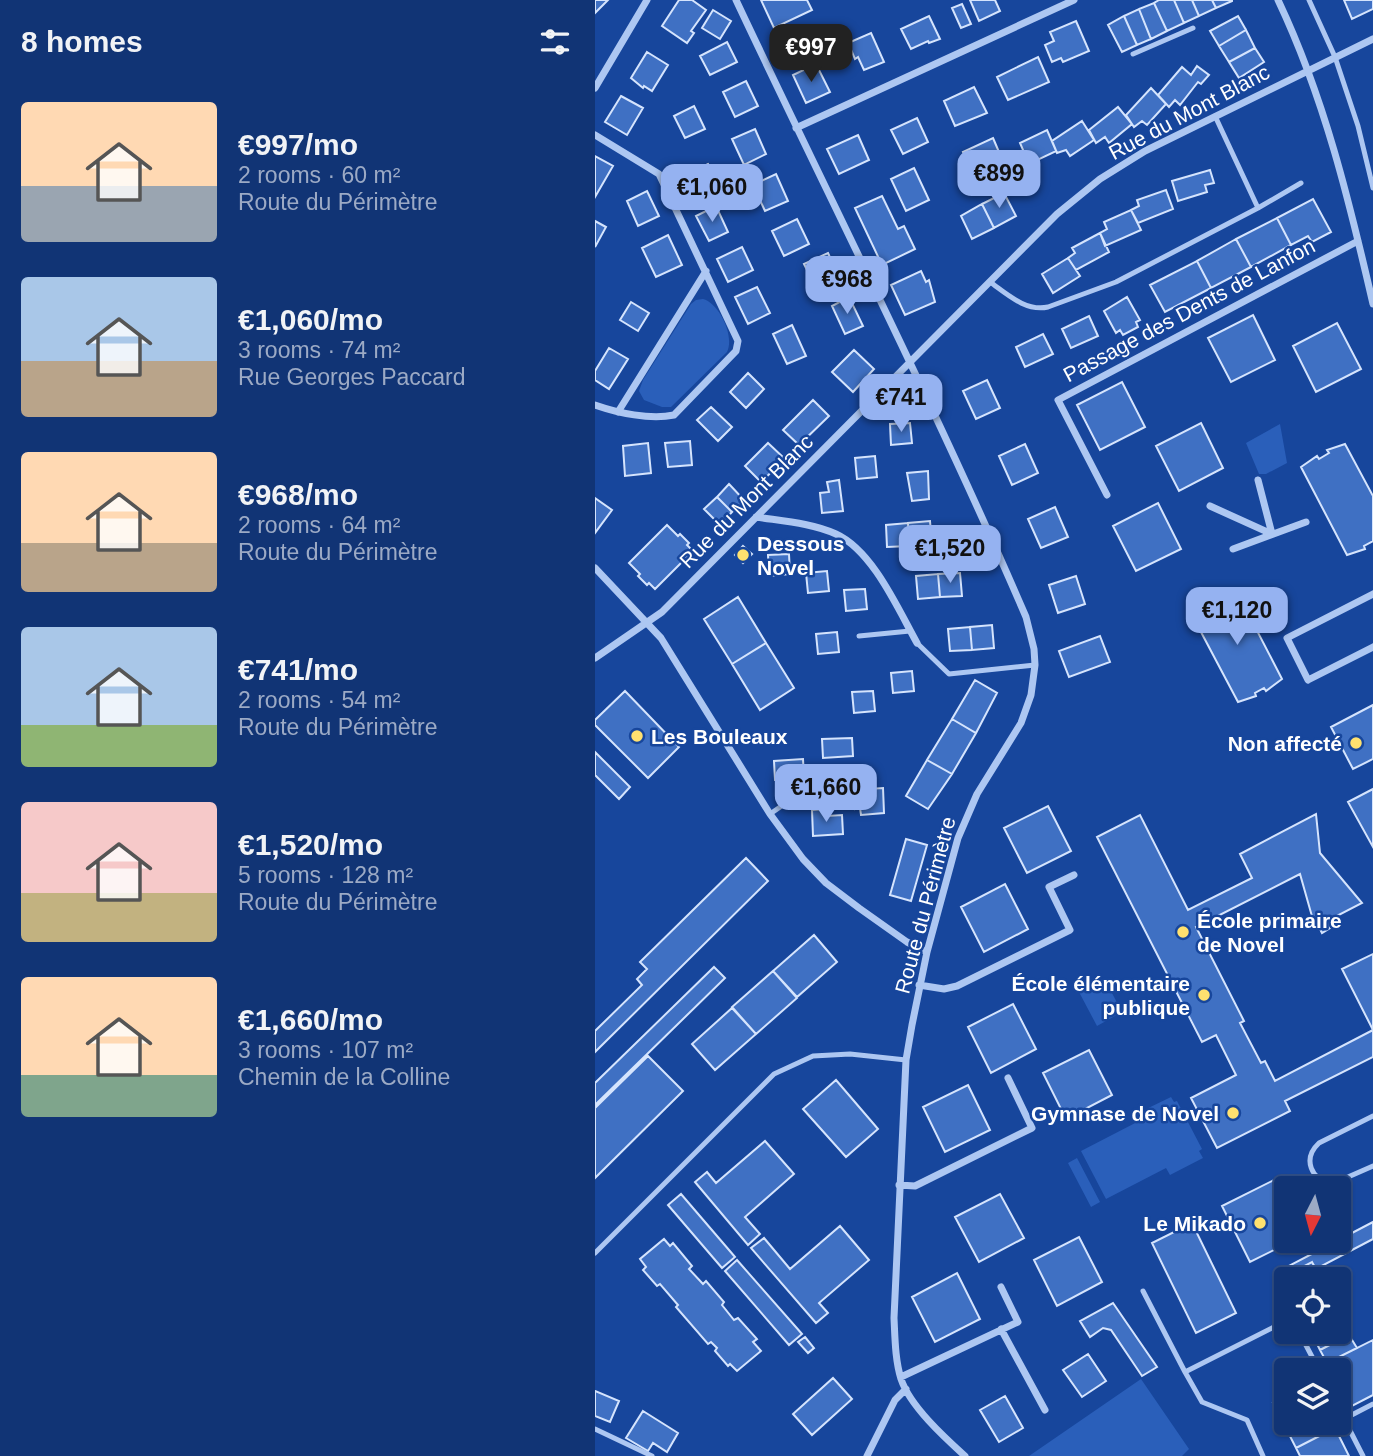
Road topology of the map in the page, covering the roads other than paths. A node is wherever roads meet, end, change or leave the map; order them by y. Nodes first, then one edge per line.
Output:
1 (647, 0) edge
2 (736, 0) edge
3 (1074, 0) edge
4 (1278, 0) edge
5 (1309, 0) edge
6 (1193, 28) dead end
7 (1372, 42) edge
8 (1133, 54) dead end
9 (1335, 57) junction
10 (1308, 69) junction
11 (595, 88) edge
12 (1215, 116) junction
13 (796, 128) junction
14 (595, 135) edge
15 (1301, 183) dead end
16 (1373, 188) edge
17 (1258, 208) junction
18 (1358, 241) junction
19 (706, 271) junction
20 (991, 282) junction
21 (1373, 304) edge
22 (909, 363) junction
23 (595, 405) edge
24 (618, 412) junction
25 (1258, 480) dead end
26 (1107, 495) dead end
27 (1210, 506) dead end
28 (756, 517) junction
29 (1306, 522) dead end
30 (1272, 534) junction
31 (1233, 549) dead end
32 (595, 568) edge
33 (1373, 594) edge
34 (648, 622) junction
35 (910, 631) junction
36 (859, 636) dead end
37 (917, 643) joint
38 (1373, 647) edge
39 (595, 658) edge
40 (1035, 665) junction
41 (822, 778) dead end
42 (770, 814) junction
43 (1074, 874) dead end
44 (927, 952) junction
45 (919, 985) junction
46 (906, 1060) junction
47 (1008, 1078) dead end
48 (1373, 1116) edge
49 (1373, 1166) edge
50 (899, 1185) junction
51 (595, 1253) edge
52 (1002, 1287) dead end
53 (1143, 1291) dead end
54 (1274, 1327) edge
55 (1002, 1329) junction
56 (1185, 1372) junction
57 (901, 1377) junction
58 (906, 1389) junction
59 (1373, 1404) edge
60 (1045, 1410) dead end
61 (1351, 1415) edge
62 (595, 1429) edge
63 (1351, 1433) edge
64 (652, 1456) edge
65 (867, 1456) edge
66 (965, 1456) edge
67 (1263, 1456) edge
68 (1363, 1456) edge

1 - 11 street
2 - 13 street, Route du Périmètre
3 - 13 street
4 - 10 street
5 - 9 lane
6 - 8 lane
7 - 9 street, Rue du Mont Blanc
9 - 10 street, Rue du Mont Blanc
9 - 16 lane
10 - 12 street, Rue du Mont Blanc
10 - 18 street
12 - 17 lane
12 - 20 street, Rue du Mont Blanc
13 - 22 street, Route du Périmètre
14 - 19 street
15 - 17 lane
17 - 20 lane
18 - 21 street
18 - 26 street, Passage des Dents de Lanfon
19 - 24 street
19 - 24 street
20 - 22 street, Rue du Mont Blanc
22 - 28 street, Rue du Mont Blanc
22 - 40 street, Route du Périmètre
23 - 24 street
25 - 30 street
27 - 30 street
28 - 34 street, Rue du Mont Blanc
28 - 35 street
29 - 30 street
30 - 31 street
32 - 34 street
33 - 38 street
34 - 39 street, Rue du Mont Blanc
34 - 42 street
35 - 36 lane
35 - 37 street
37 - 40 lane
40 - 44 street, Route du Périmètre
41 - 42 lane
42 - 44 street
43 - 45 street
44 - 45 street, Route du Périmètre
45 - 46 street, Route du Périmètre
46 - 50 street, Route du Périmètre
46 - 51 lane
47 - 50 street
48 - 49 lane
50 - 57 street, Route du Périmètre
52 - 55 street
53 - 56 lane
54 - 56 lane
55 - 57 street
55 - 60 street
56 - 67 lane
57 - 58 street, Route du Périmètre
58 - 65 street
58 - 66 street, Route du Périmètre
59 - 61 lane
62 - 64 lane
63 - 68 lane

